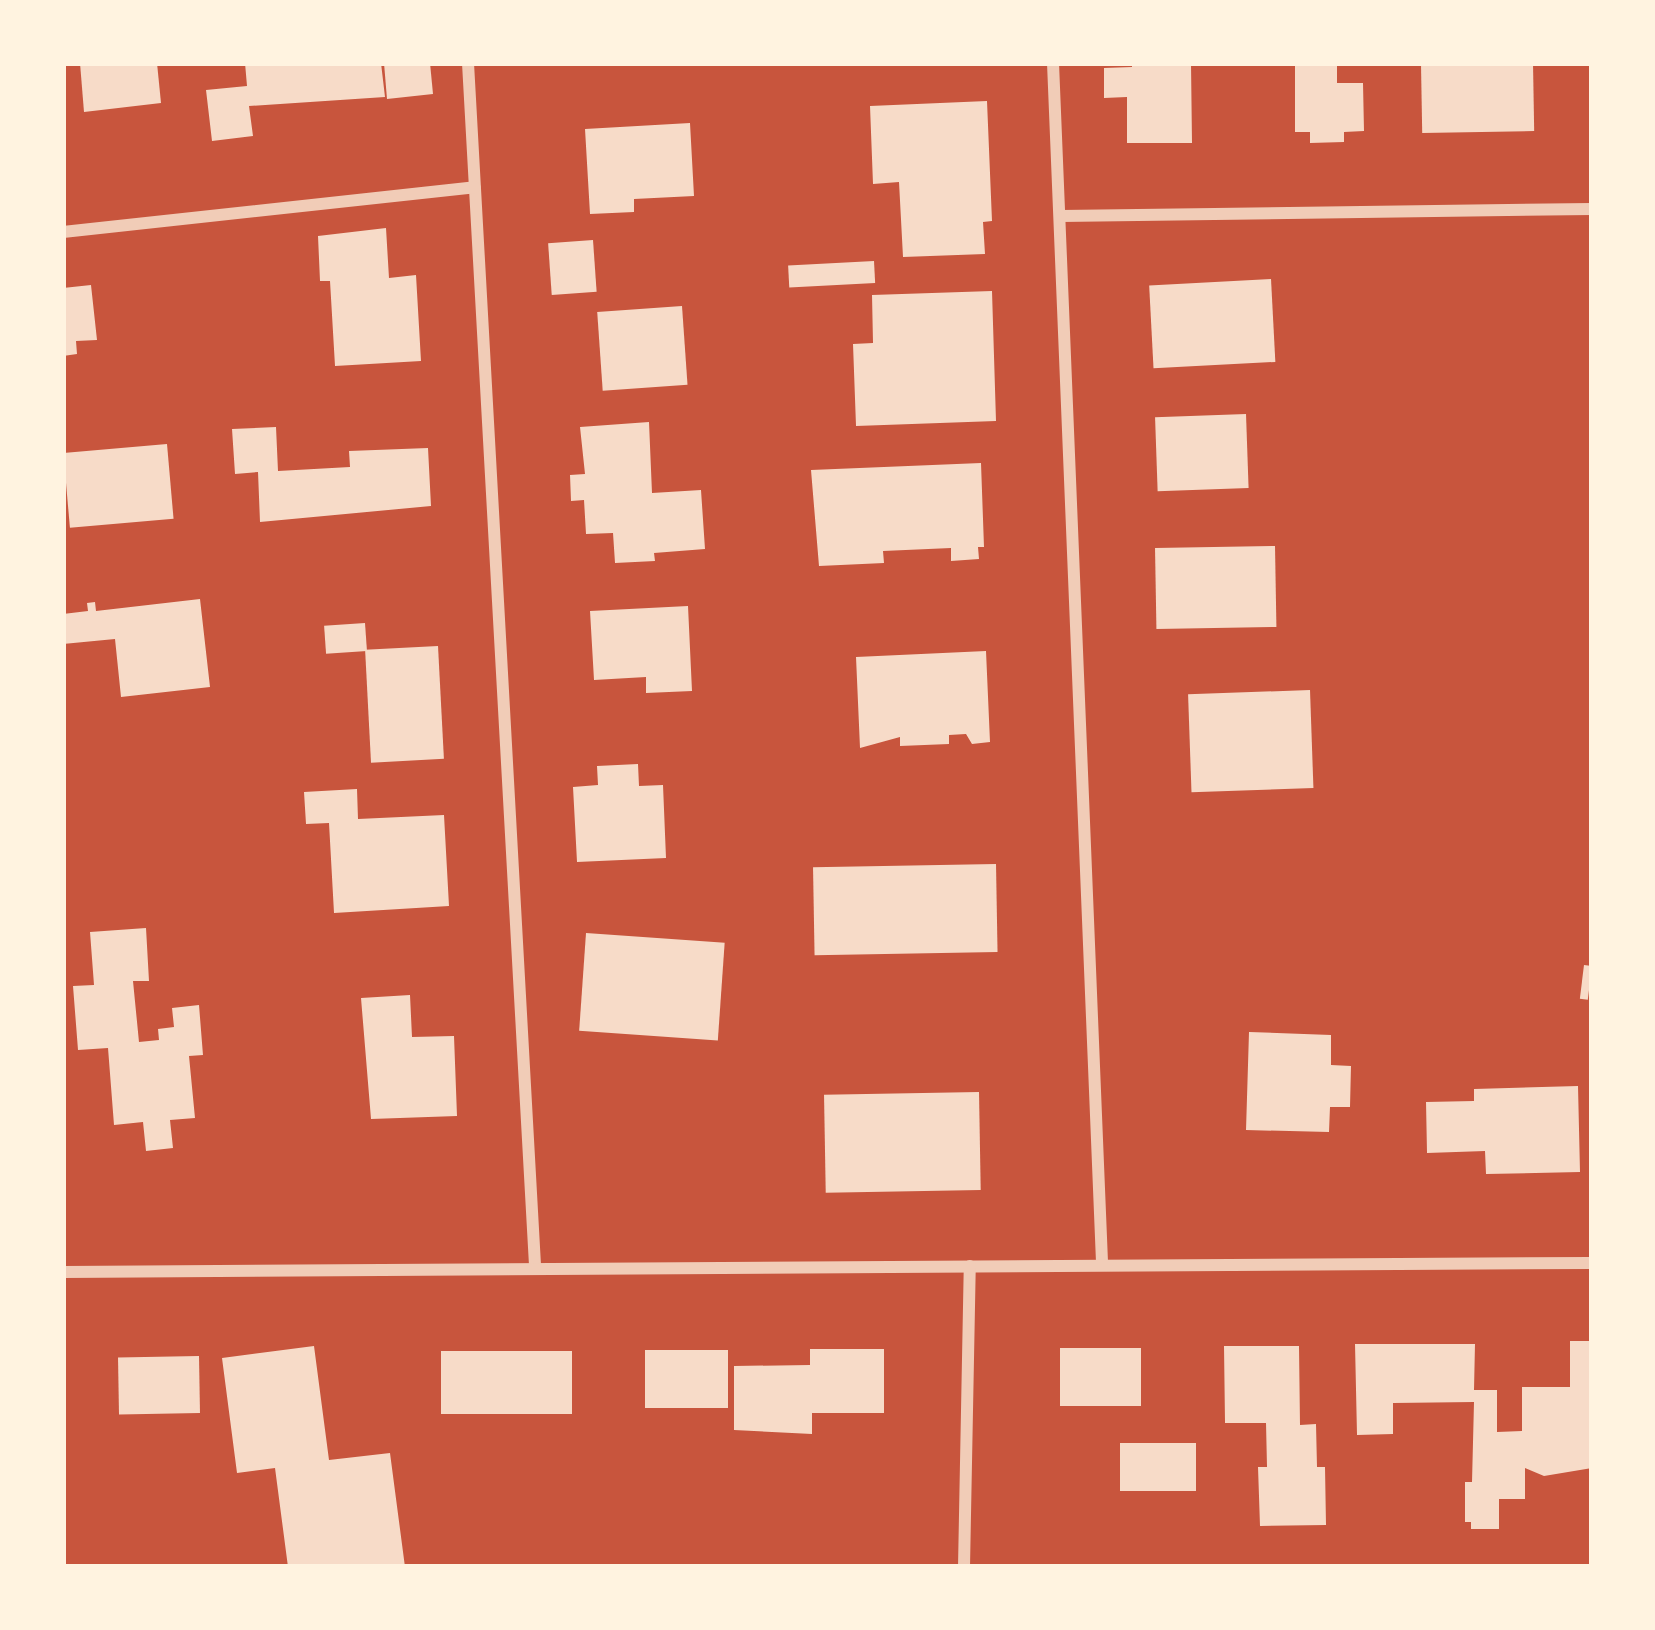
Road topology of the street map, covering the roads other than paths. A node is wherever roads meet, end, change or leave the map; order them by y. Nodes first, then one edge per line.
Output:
1 (468, 63) edge
2 (1053, 63) edge
3 (475, 187) junction
4 (1592, 209) edge
5 (1061, 216) junction
6 (63, 232) edge
7 (1592, 1263) edge
8 (1102, 1264) junction
9 (970, 1266) junction
10 (535, 1267) junction
11 (63, 1271) edge
12 (964, 1567) edge

1 - 3 street
2 - 5 street
3 - 6 street
3 - 10 street
4 - 5 street
5 - 8 street
7 - 8 street
8 - 9 street
9 - 10 street
9 - 12 street
10 - 11 street

